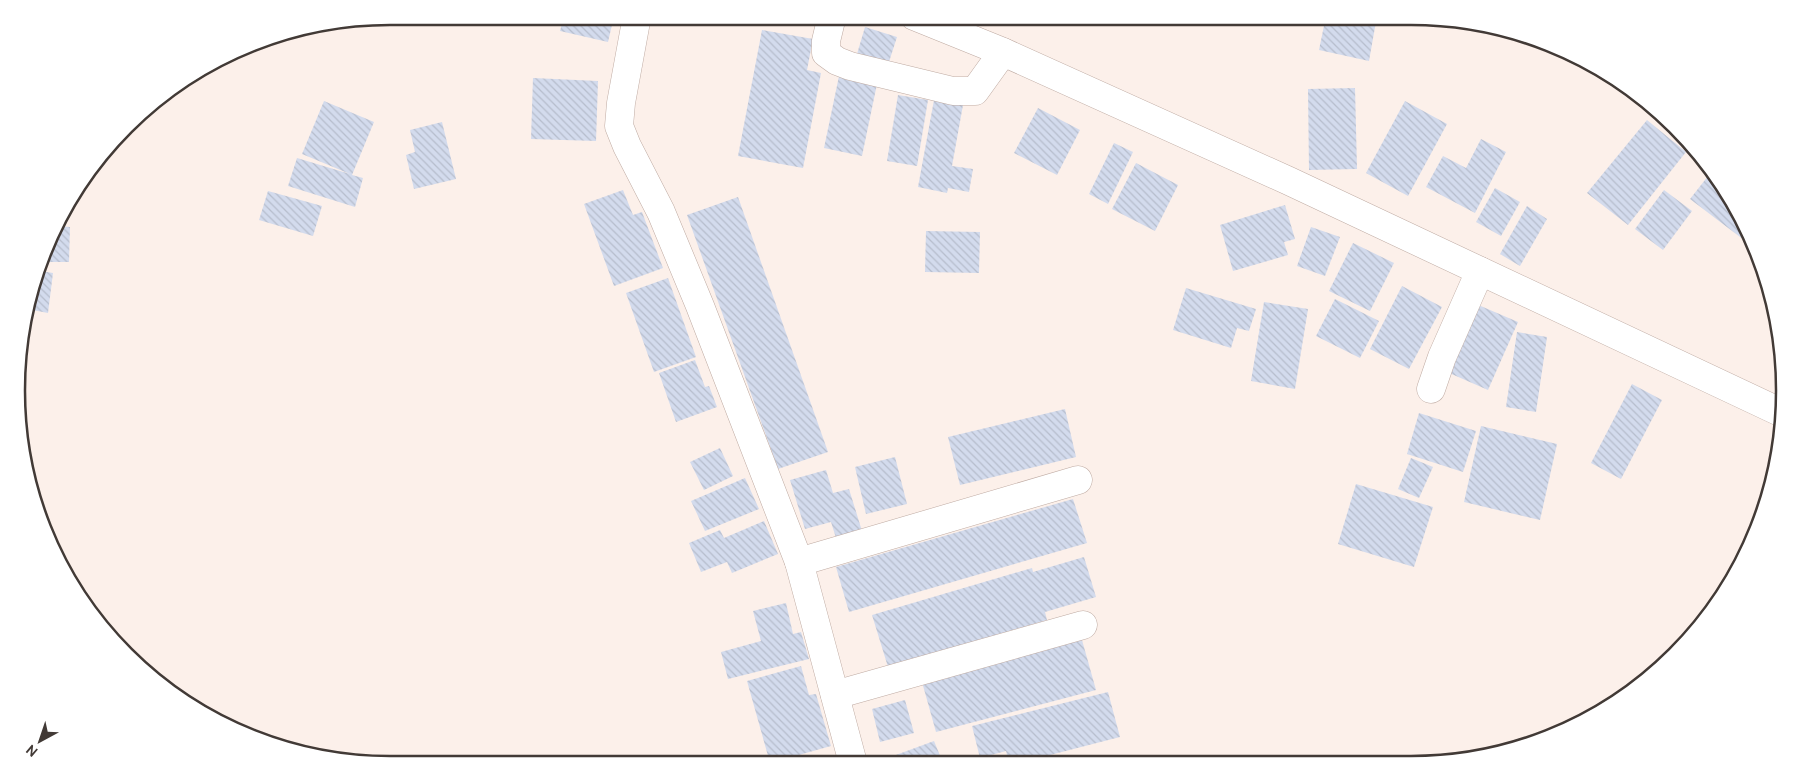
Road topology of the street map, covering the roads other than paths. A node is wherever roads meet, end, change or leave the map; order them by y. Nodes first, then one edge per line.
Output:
1 (634, 25) edge
2 (830, 25) edge
3 (936, 25) edge
4 (1003, 52) junction
5 (1480, 271) junction
6 (1431, 389) dead end
7 (1775, 410) edge
8 (1078, 480) dead end
9 (799, 562) junction
10 (1083, 625) dead end
11 (835, 695) junction
12 (851, 756) edge

1 - 9 street
2 - 4 street
3 - 4 street
4 - 5 street
5 - 6 street
5 - 7 street
8 - 9 street
9 - 11 street
10 - 11 street
11 - 12 street

